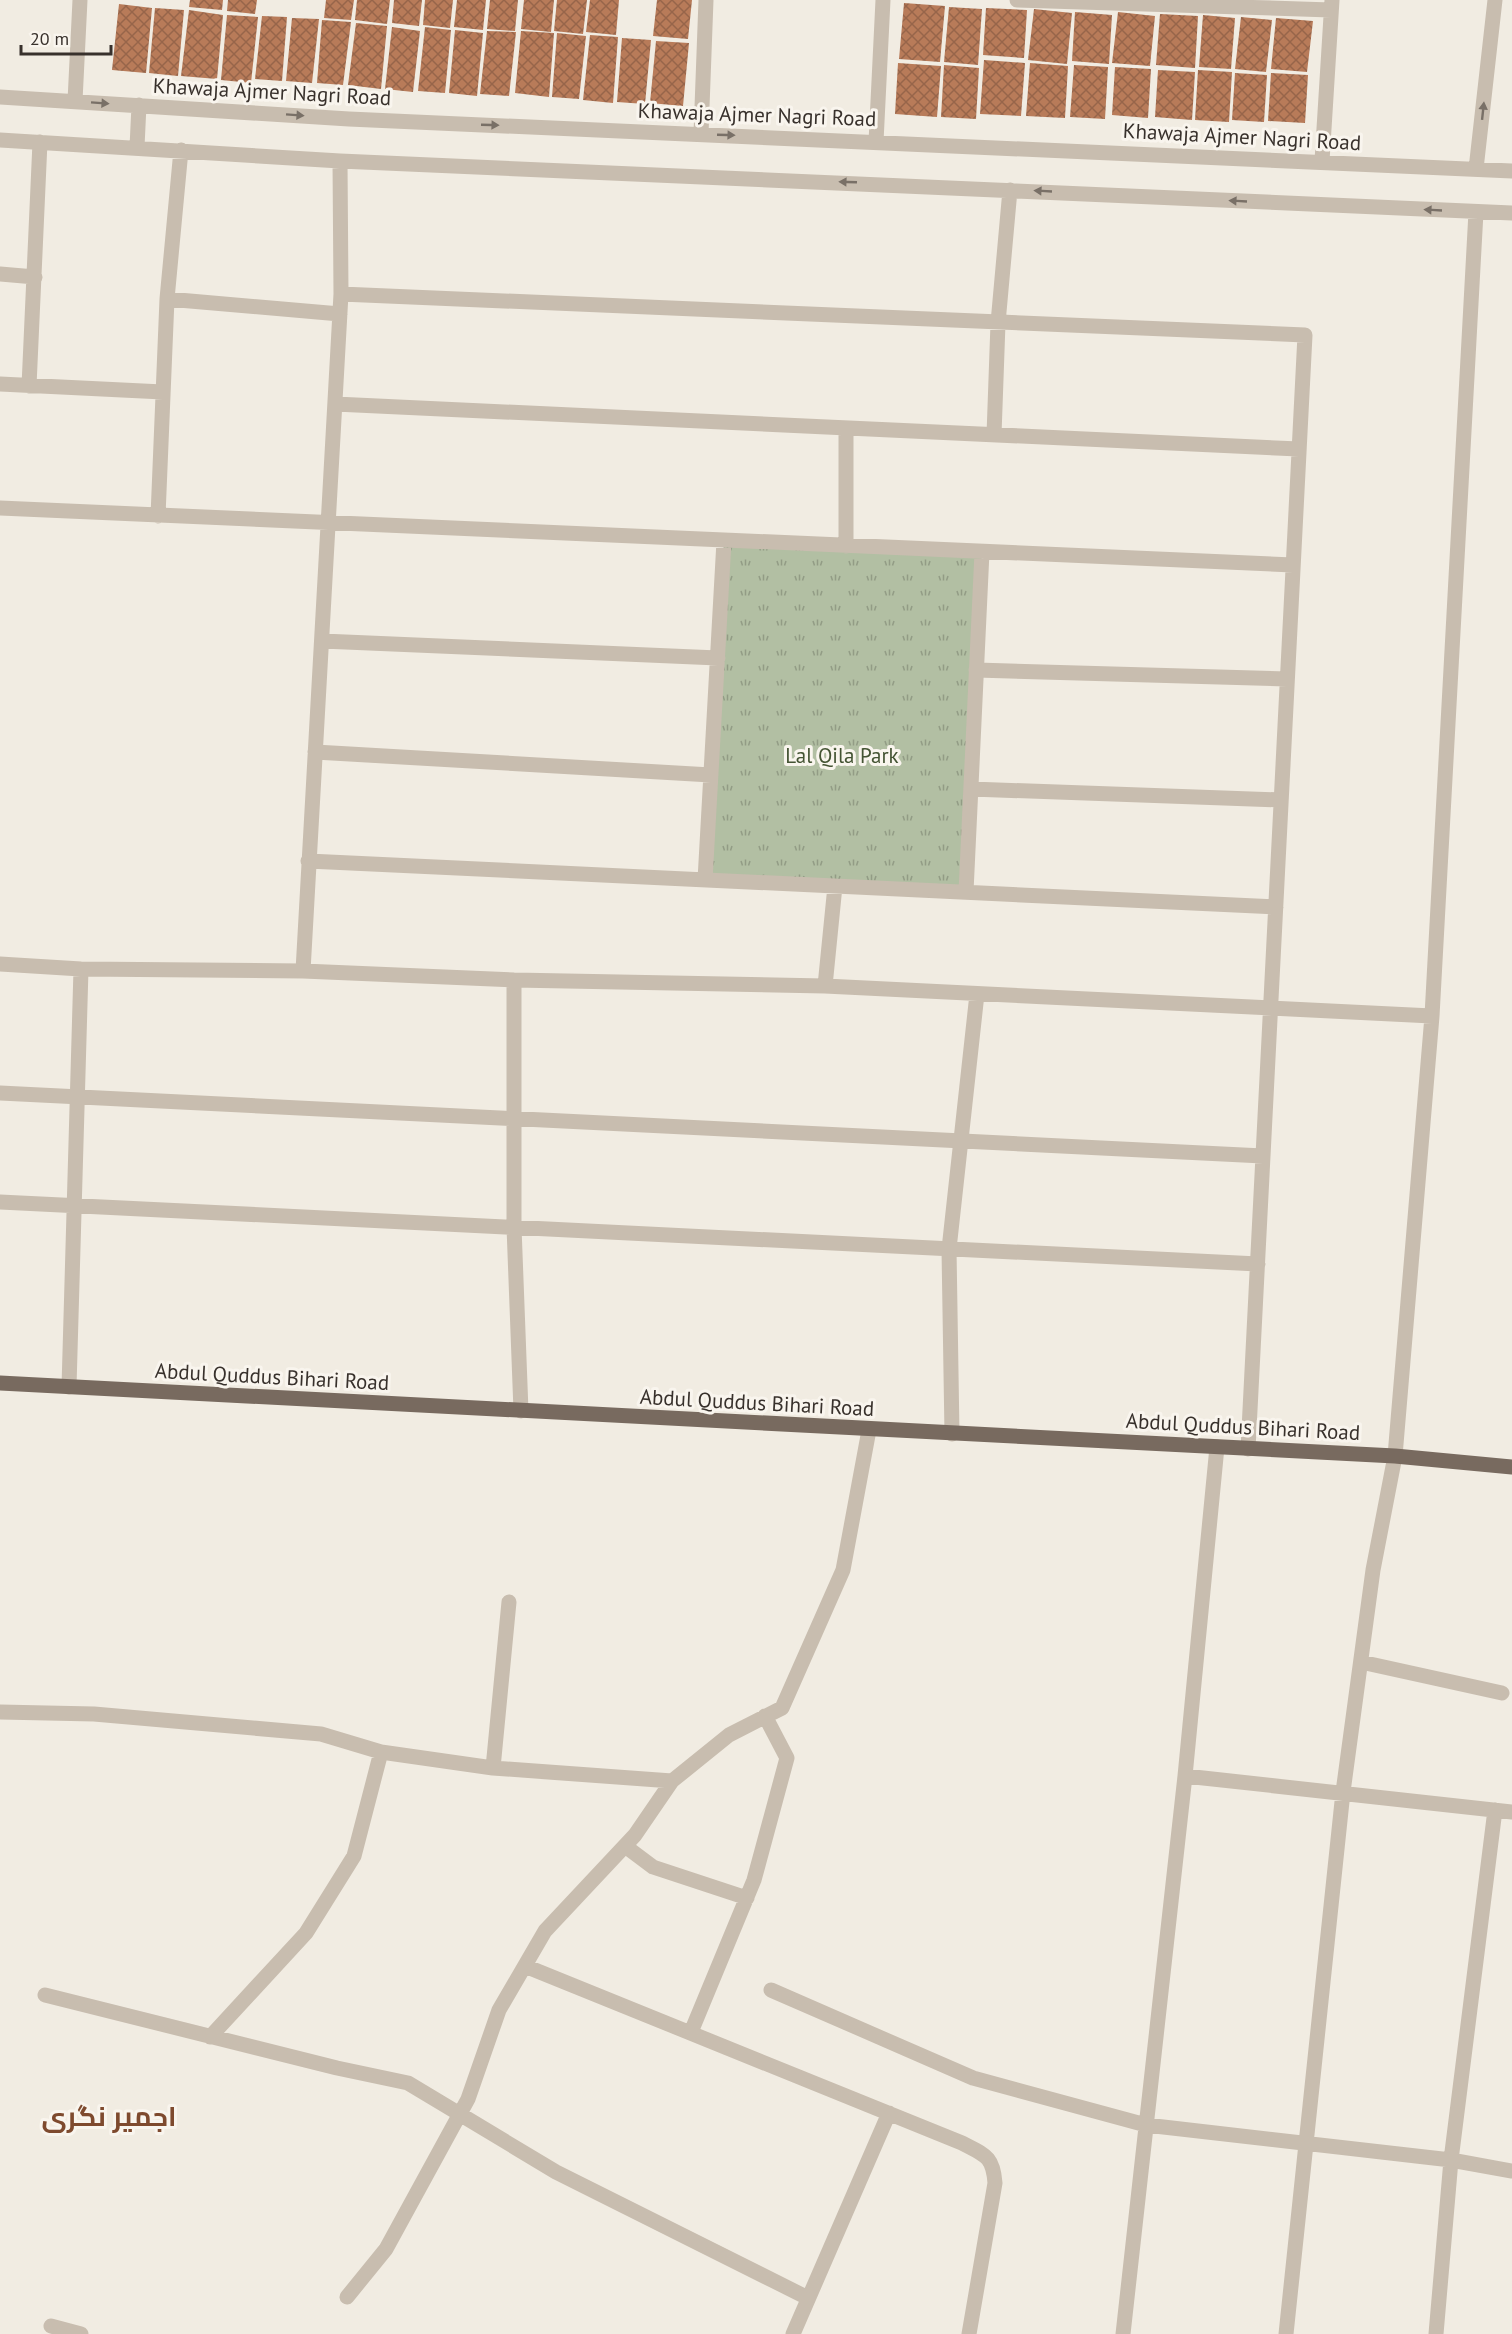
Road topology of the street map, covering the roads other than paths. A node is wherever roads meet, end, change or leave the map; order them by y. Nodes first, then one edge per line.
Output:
1 (80, 0) edge
2 (706, 0) edge
3 (883, 0) edge
4 (1017, 0) edge
5 (1028, 0) edge
6 (1495, 0) edge
7 (1331, 5) edge
8 (0, 97) edge
9 (75, 101) junction
10 (139, 105) junction
11 (701, 134) junction
12 (0, 140) edge
13 (40, 142) junction
14 (876, 142) junction
15 (137, 147) junction
16 (181, 150) junction
17 (340, 161) junction
18 (1322, 161) junction
19 (1476, 169) junction
20 (1512, 171) edge
21 (1010, 190) junction
22 (1476, 212) junction
23 (1512, 213) edge
24 (0, 274) edge
25 (35, 277) junction
26 (341, 294) junction
27 (167, 299) junction
28 (340, 314) junction
29 (998, 323) junction
30 (0, 384) edge
31 (29, 386) junction
32 (163, 392) junction
33 (335, 404) junction
34 (846, 428) junction
35 (994, 435) junction
36 (1299, 449) junction
37 (0, 508) edge
38 (158, 516) junction
39 (330, 523) junction
40 (724, 541) junction
41 (846, 546) junction
42 (982, 552) junction
43 (1293, 565) junction
44 (322, 641) junction
45 (718, 658) junction
46 (976, 670) junction
47 (1287, 679) junction
48 (315, 752) junction
49 (711, 775) junction
50 (971, 789) junction
51 (1281, 800) junction
52 (308, 861) junction
53 (705, 880) junction
54 (835, 886) junction
55 (966, 892) junction
56 (1276, 907) junction
57 (0, 964) edge
58 (81, 969) junction
59 (303, 971) junction
60 (514, 980) junction
61 (825, 986) junction
62 (977, 993) junction
63 (1270, 1008) junction
64 (1432, 1016) junction
65 (0, 1093) edge
66 (79, 1097) junction
67 (512, 1119) junction
68 (962, 1142) junction
69 (1263, 1156) junction
70 (0, 1202) edge
71 (75, 1206) junction
72 (513, 1227) junction
73 (949, 1249) junction
74 (1258, 1264) junction
75 (0, 1383) edge
76 (69, 1387) junction
77 (521, 1411) junction
78 (869, 1430) junction
79 (952, 1434) junction
80 (1217, 1447) junction
81 (1248, 1449) junction
82 (1395, 1456) junction
83 (1512, 1467) edge
84 (509, 1602) dead end
85 (1361, 1662) junction
86 (1502, 1693) dead end
87 (0, 1712) edge
88 (765, 1716) junction
89 (381, 1752) junction
90 (493, 1768) junction
91 (1185, 1776) junction
92 (672, 1781) junction
93 (1343, 1792) junction
94 (1495, 1810) junction
95 (1512, 1812) edge
96 (625, 1845) junction
97 (747, 1898) junction
98 (525, 1966) junction
99 (771, 1990) dead end
100 (45, 1995) dead end
101 (691, 2032) junction
102 (210, 2037) junction
103 (889, 2113) junction
104 (458, 2116) junction
105 (1146, 2125) junction
106 (1305, 2142) junction
107 (1450, 2160) junction
108 (1512, 2171) edge
109 (347, 2297) dead end
110 (808, 2298) junction
111 (51, 2326) dead end
112 (81, 2334) edge
113 (793, 2334) edge
114 (969, 2334) edge
115 (1123, 2334) edge
116 (1287, 2334) edge
117 (1436, 2334) edge

1 - 9 street
2 - 11 street
3 - 14 street
4 - 5 street
5 - 7 street
19 -> 6 street
7 - 18 street
8 - 9 street, Khawaja Ajmer Nagri Road
9 -> 10 street, Khawaja Ajmer Nagri Road
10 -> 11 street, Khawaja Ajmer Nagri Road
10 - 15 street
11 -> 14 street, Khawaja Ajmer Nagri Road
12 - 13 street
13 - 15 street
13 - 25 street
14 - 18 street, Khawaja Ajmer Nagri Road
15 - 16 street
16 - 17 street
16 - 27 street
21 -> 17 street
17 - 26 street
18 - 19 street, Khawaja Ajmer Nagri Road
19 - 20 street, Khawaja Ajmer Nagri Road
22 -> 21 street
21 - 29 street
22 - 23 street
22 - 64 street
24 - 25 street
25 - 31 street
26 - 28 street
26 - 29 street
27 - 28 street
27 - 32 street
28 - 33 street
29 - 35 street
29 - 36 street
30 - 31 street
31 - 32 street
32 - 38 street
33 - 34 street
33 - 39 street
34 - 35 street
34 - 41 street
35 - 36 street
36 - 43 street
37 - 38 street
38 - 39 street
39 - 40 street
39 - 44 street
40 - 41 street
40 - 45 street
41 - 42 street
42 - 43 street
42 - 46 street
43 - 47 street
44 - 45 street
44 - 48 street
45 - 49 street
46 - 47 street
46 - 50 street
47 - 51 street
48 - 49 street
48 - 52 street
49 - 53 street
50 - 51 street
50 - 55 street
51 - 56 street
52 - 53 street
52 - 59 street
53 - 54 street
54 - 55 street
54 - 61 street
55 - 56 street
56 - 63 street
57 - 58 street
58 - 59 street
58 - 66 street
59 - 60 street
60 - 61 street
60 - 67 street
61 - 62 street
62 - 63 street
62 - 68 street
63 - 64 street
63 - 69 street
64 - 82 street
65 - 66 street
66 - 67 street
66 - 71 street
67 - 68 street
67 - 72 street
68 - 69 street
68 - 73 street
69 - 74 street
70 - 71 street
71 - 72 street
71 - 76 street
72 - 73 street
72 - 77 street
73 - 74 street
73 - 79 street
74 - 81 street
75 - 76 main road, Abdul Quddus Bihari Road
76 - 77 main road, Abdul Quddus Bihari Road
77 - 78 main road, Abdul Quddus Bihari Road
78 - 79 main road, Abdul Quddus Bihari Road
78 - 88 street
79 - 80 main road, Abdul Quddus Bihari Road
80 - 81 main road, Abdul Quddus Bihari Road
80 - 91 street
81 - 82 main road, Abdul Quddus Bihari Road
82 - 83 main road, Abdul Quddus Bihari Road
82 - 85 street
84 - 90 street
85 - 86 street
85 - 93 street
87 - 89 street
88 - 92 street
88 - 97 street
89 - 90 street
89 - 102 street
90 - 92 street
91 - 93 street
91 - 105 street
92 - 96 street
93 - 94 street
93 - 106 street
94 - 95 street
94 - 107 street
96 - 97 street
96 - 98 street
97 - 101 street
98 - 101 street
98 - 104 street
99 - 105 street
100 - 102 street
101 - 103 street
102 - 104 street
103 - 110 street
103 - 114 street
104 - 109 street
104 - 110 street
105 - 106 street
105 - 115 street
106 - 107 street
106 - 116 street
107 - 108 street
107 - 117 street
110 - 113 street
111 - 112 street

